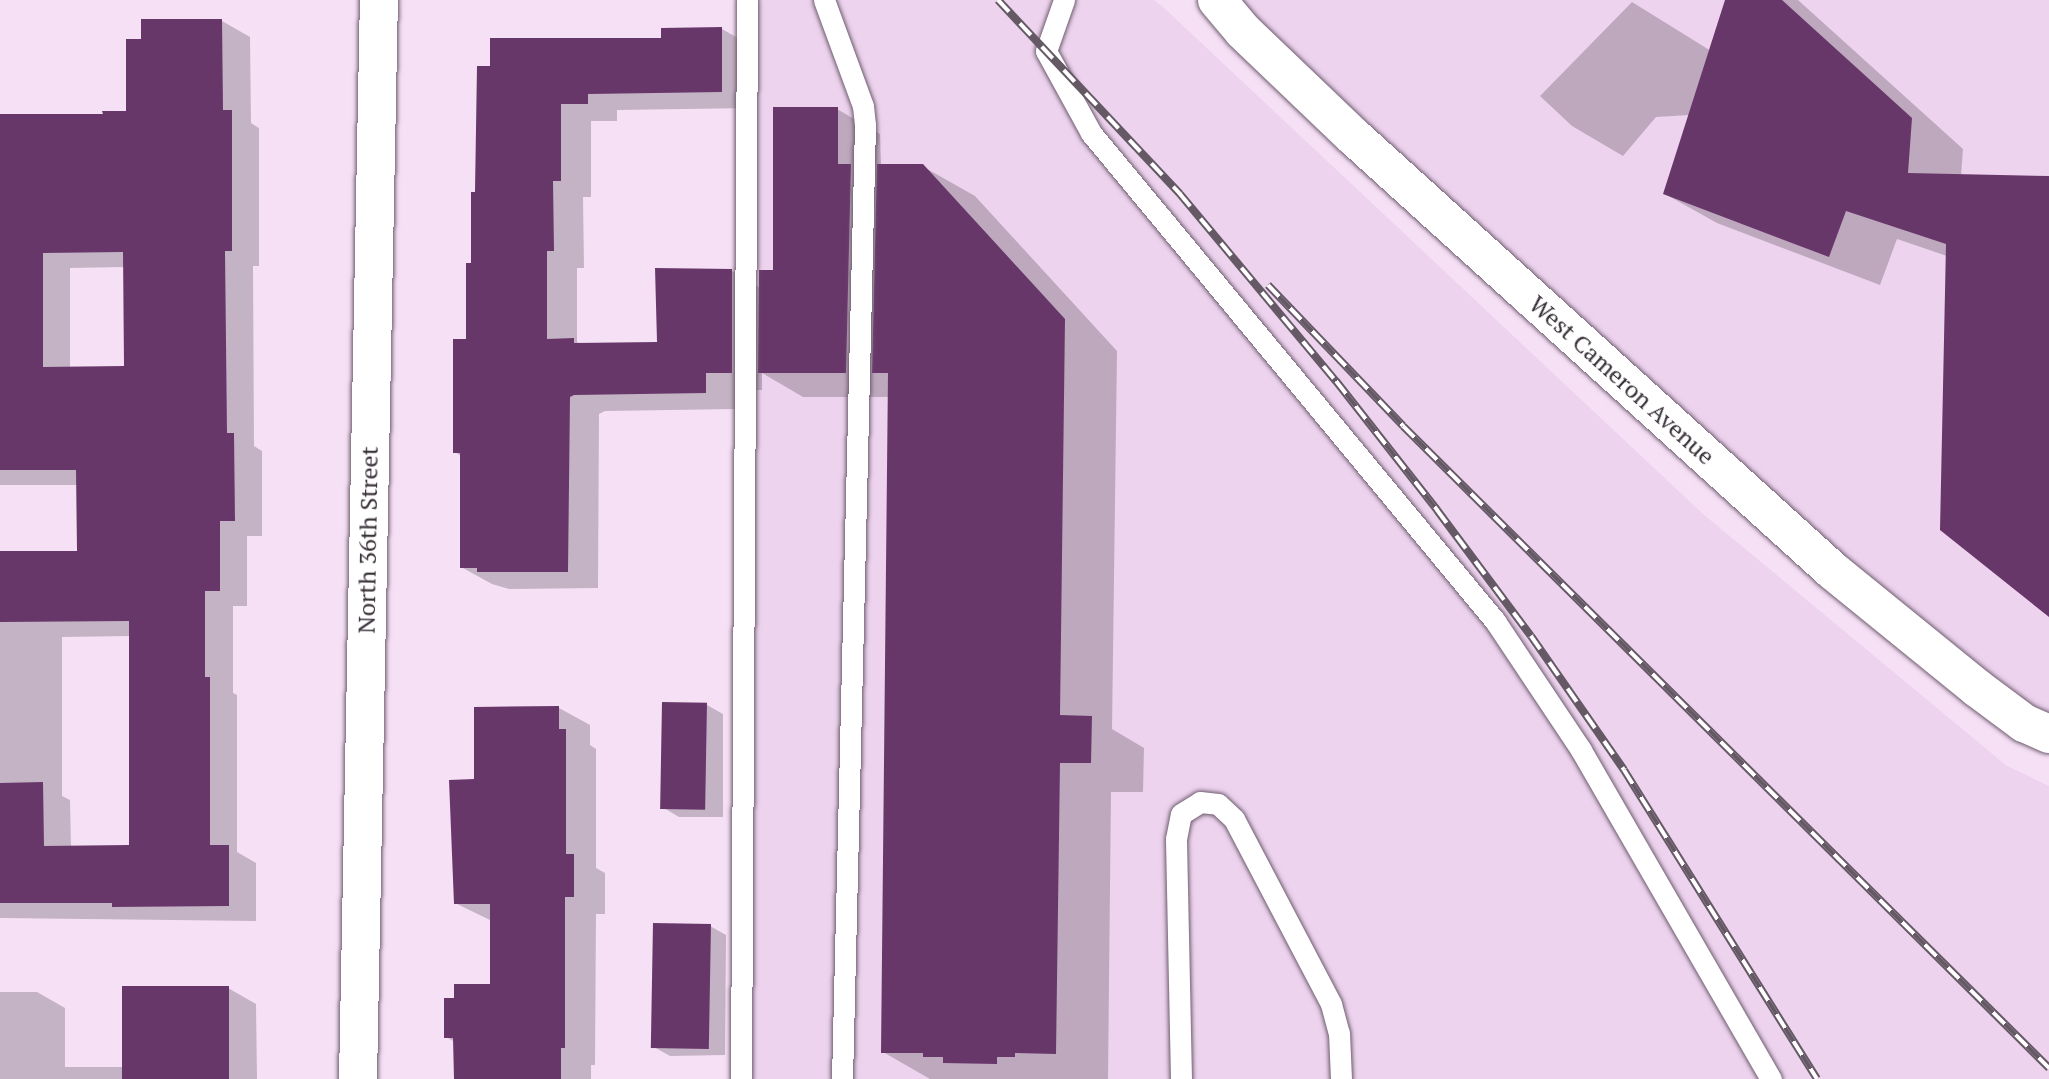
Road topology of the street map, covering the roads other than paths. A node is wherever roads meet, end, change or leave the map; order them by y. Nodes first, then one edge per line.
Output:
1 (379, 0) edge
2 (747, 0) edge
3 (824, 0) edge
4 (1064, 0) edge
5 (1217, 0) edge
6 (2049, 734) edge
7 (358, 1079) edge
8 (741, 1079) edge
9 (842, 1079) edge
10 (1181, 1079) edge
11 (1340, 1079) edge
12 (1772, 1079) edge

1 - 7 street, North 36th Street
2 - 8 lane
3 - 9 lane
4 - 12 lane
5 - 6 street, West Cameron Avenue
10 - 11 lane

